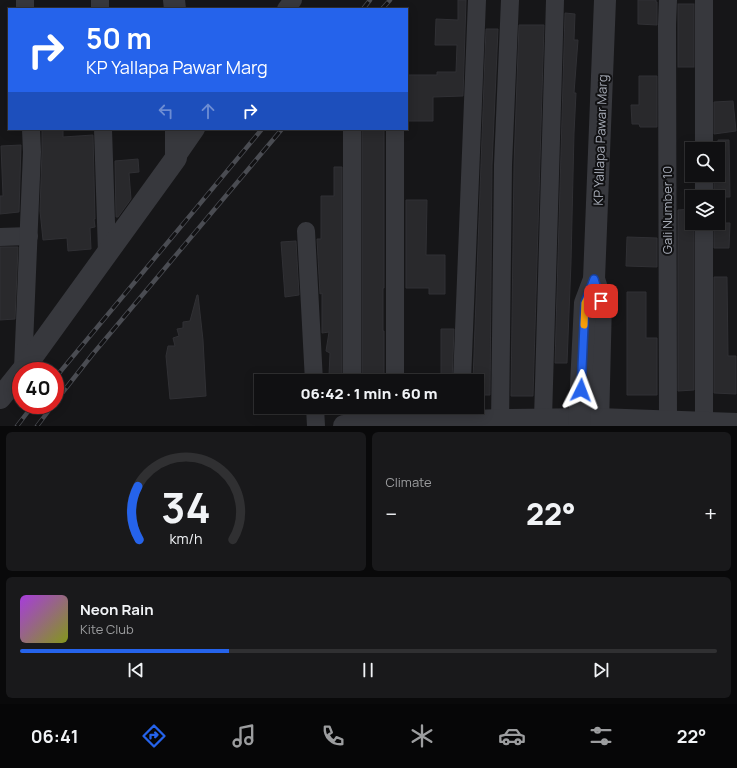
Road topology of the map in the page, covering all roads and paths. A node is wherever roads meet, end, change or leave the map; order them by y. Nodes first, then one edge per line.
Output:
1 (293, 0) edge
2 (477, 0) edge
3 (510, 0) edge
4 (555, 0) edge
5 (605, 0) edge
6 (668, 0) edge
7 (704, 0) edge
8 (287, 8) edge
9 (31, 130) edge
10 (103, 130) edge
11 (176, 130) edge
12 (195, 130) edge
13 (395, 130) edge
14 (352, 131) dead end
15 (704, 142) edge
16 (176, 158) junction
17 (704, 230) edge
18 (306, 231) dead end
19 (28, 236) junction
20 (0, 237) edge
21 (107, 253) junction
22 (22, 362) edge
23 (28, 362) edge
24 (314, 374) edge
25 (352, 374) edge
26 (395, 374) edge
27 (462, 374) edge
28 (12, 383) edge
29 (0, 398) edge
30 (315, 414) edge
31 (461, 414) edge
32 (395, 415) edge
33 (350, 419) edge
34 (543, 419) junction
35 (668, 421) junction
36 (500, 423) edge
37 (589, 423) edge
38 (704, 423) junction
39 (737, 424) edge
40 (316, 426) edge

1 - 8 street
2 - 27 street
3 - 36 street
4 - 34 street
5 - 37 street, KP Yallapa Pawar Marg
6 - 35 street, Gali Number 10
7 - 15 street
9 - 19 street
10 - 21 street
11 - 16 street
12 - 16 street
13 - 26 street
14 - 25 street
16 - 21 street
17 - 38 street
18 - 24 street
19 - 20 street
19 - 22 street
21 - 23 street
28 - 29 street
30 - 40 street
31 - 32 street
31 - 36 street
32 - 33 street
34 - 36 street
34 - 37 street
35 - 37 street
35 - 38 street
38 - 39 street

